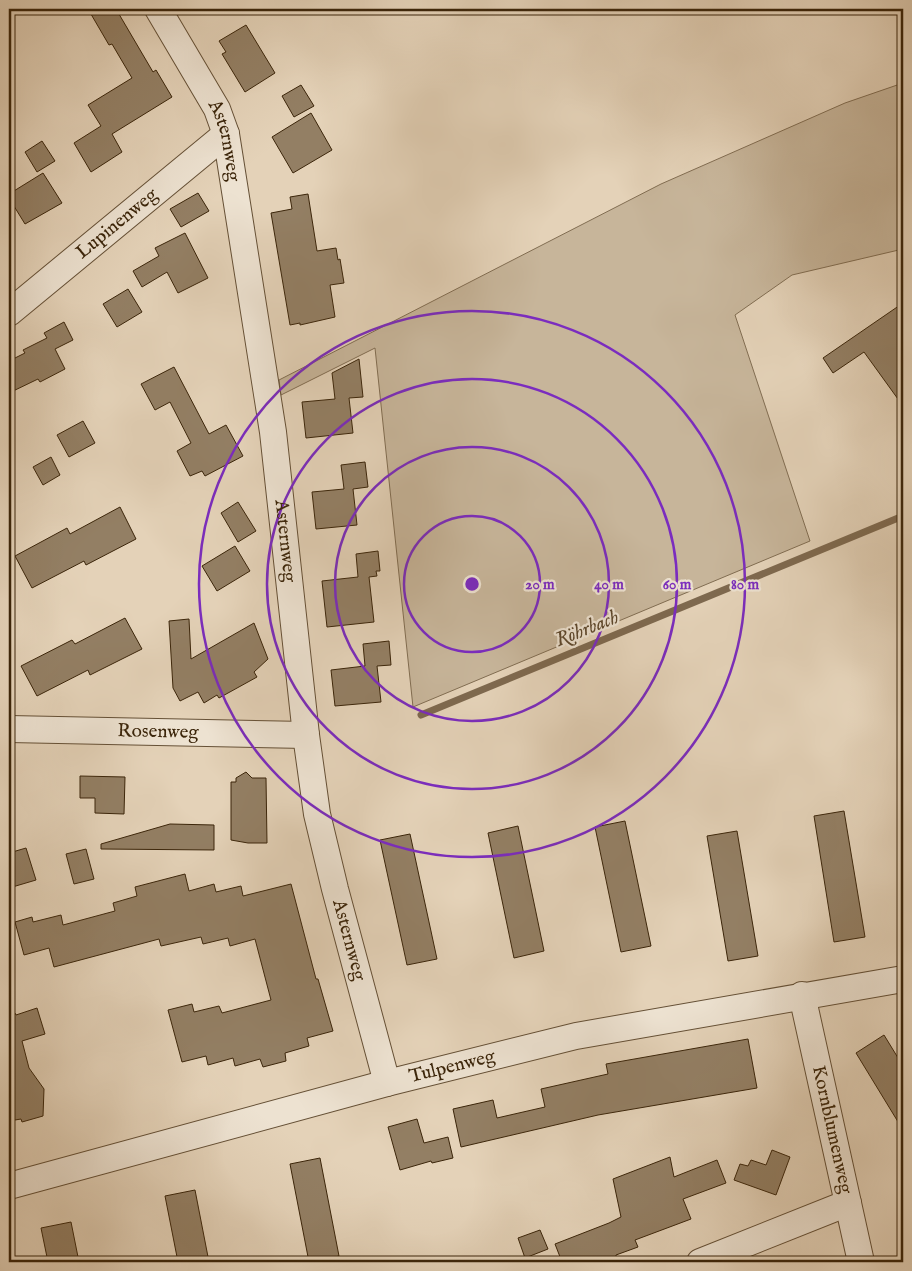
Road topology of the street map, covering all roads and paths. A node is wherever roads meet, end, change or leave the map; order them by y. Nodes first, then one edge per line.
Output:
1 (158, 9) edge
2 (226, 134) junction
3 (9, 313) edge
4 (9, 729) edge
5 (306, 735) junction
6 (903, 979) edge
7 (802, 996) junction
8 (386, 1083) junction
9 (9, 1186) edge
10 (848, 1203) junction
11 (700, 1262) edge
12 (861, 1262) edge

1 - 2 street, Asternweg
2 - 3 street, Lupinenweg
2 - 5 street, Asternweg
4 - 5 street, Rosenweg
5 - 8 street, Asternweg
6 - 7 street, Tulpenweg
7 - 8 street, Tulpenweg
7 - 10 street, Kornblumenweg
8 - 9 street, Tulpenweg
10 - 11 street
10 - 12 street, Kornblumenweg

